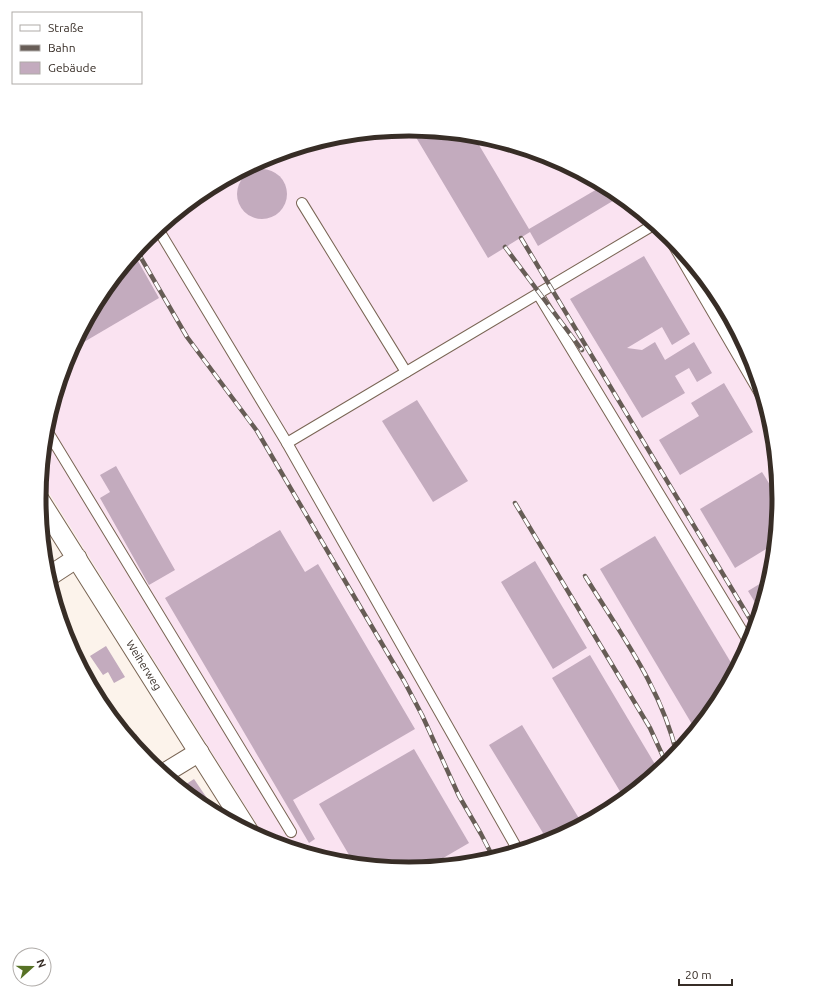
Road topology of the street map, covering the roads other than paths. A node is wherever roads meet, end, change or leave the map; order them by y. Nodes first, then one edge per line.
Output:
1 (302, 203) dead end
2 (650, 227) edge
3 (161, 234) edge
4 (681, 257) edge
5 (538, 294) junction
6 (406, 372) junction
7 (754, 383) edge
8 (51, 438) edge
9 (287, 443) junction
10 (46, 511) edge
11 (77, 558) junction
12 (54, 573) edge
13 (746, 637) edge
14 (199, 752) junction
15 (168, 771) edge
16 (243, 823) edge
17 (290, 832) dead end
18 (516, 847) edge

1 - 6 lane
2 - 5 lane
3 - 9 lane
4 - 7 lane
5 - 6 lane
5 - 13 lane
6 - 9 lane
8 - 17 lane
9 - 18 lane
10 - 11 street, Weiherweg
11 - 12 street
11 - 14 street, Weiherweg
14 - 15 street
14 - 16 street, Weiherweg

